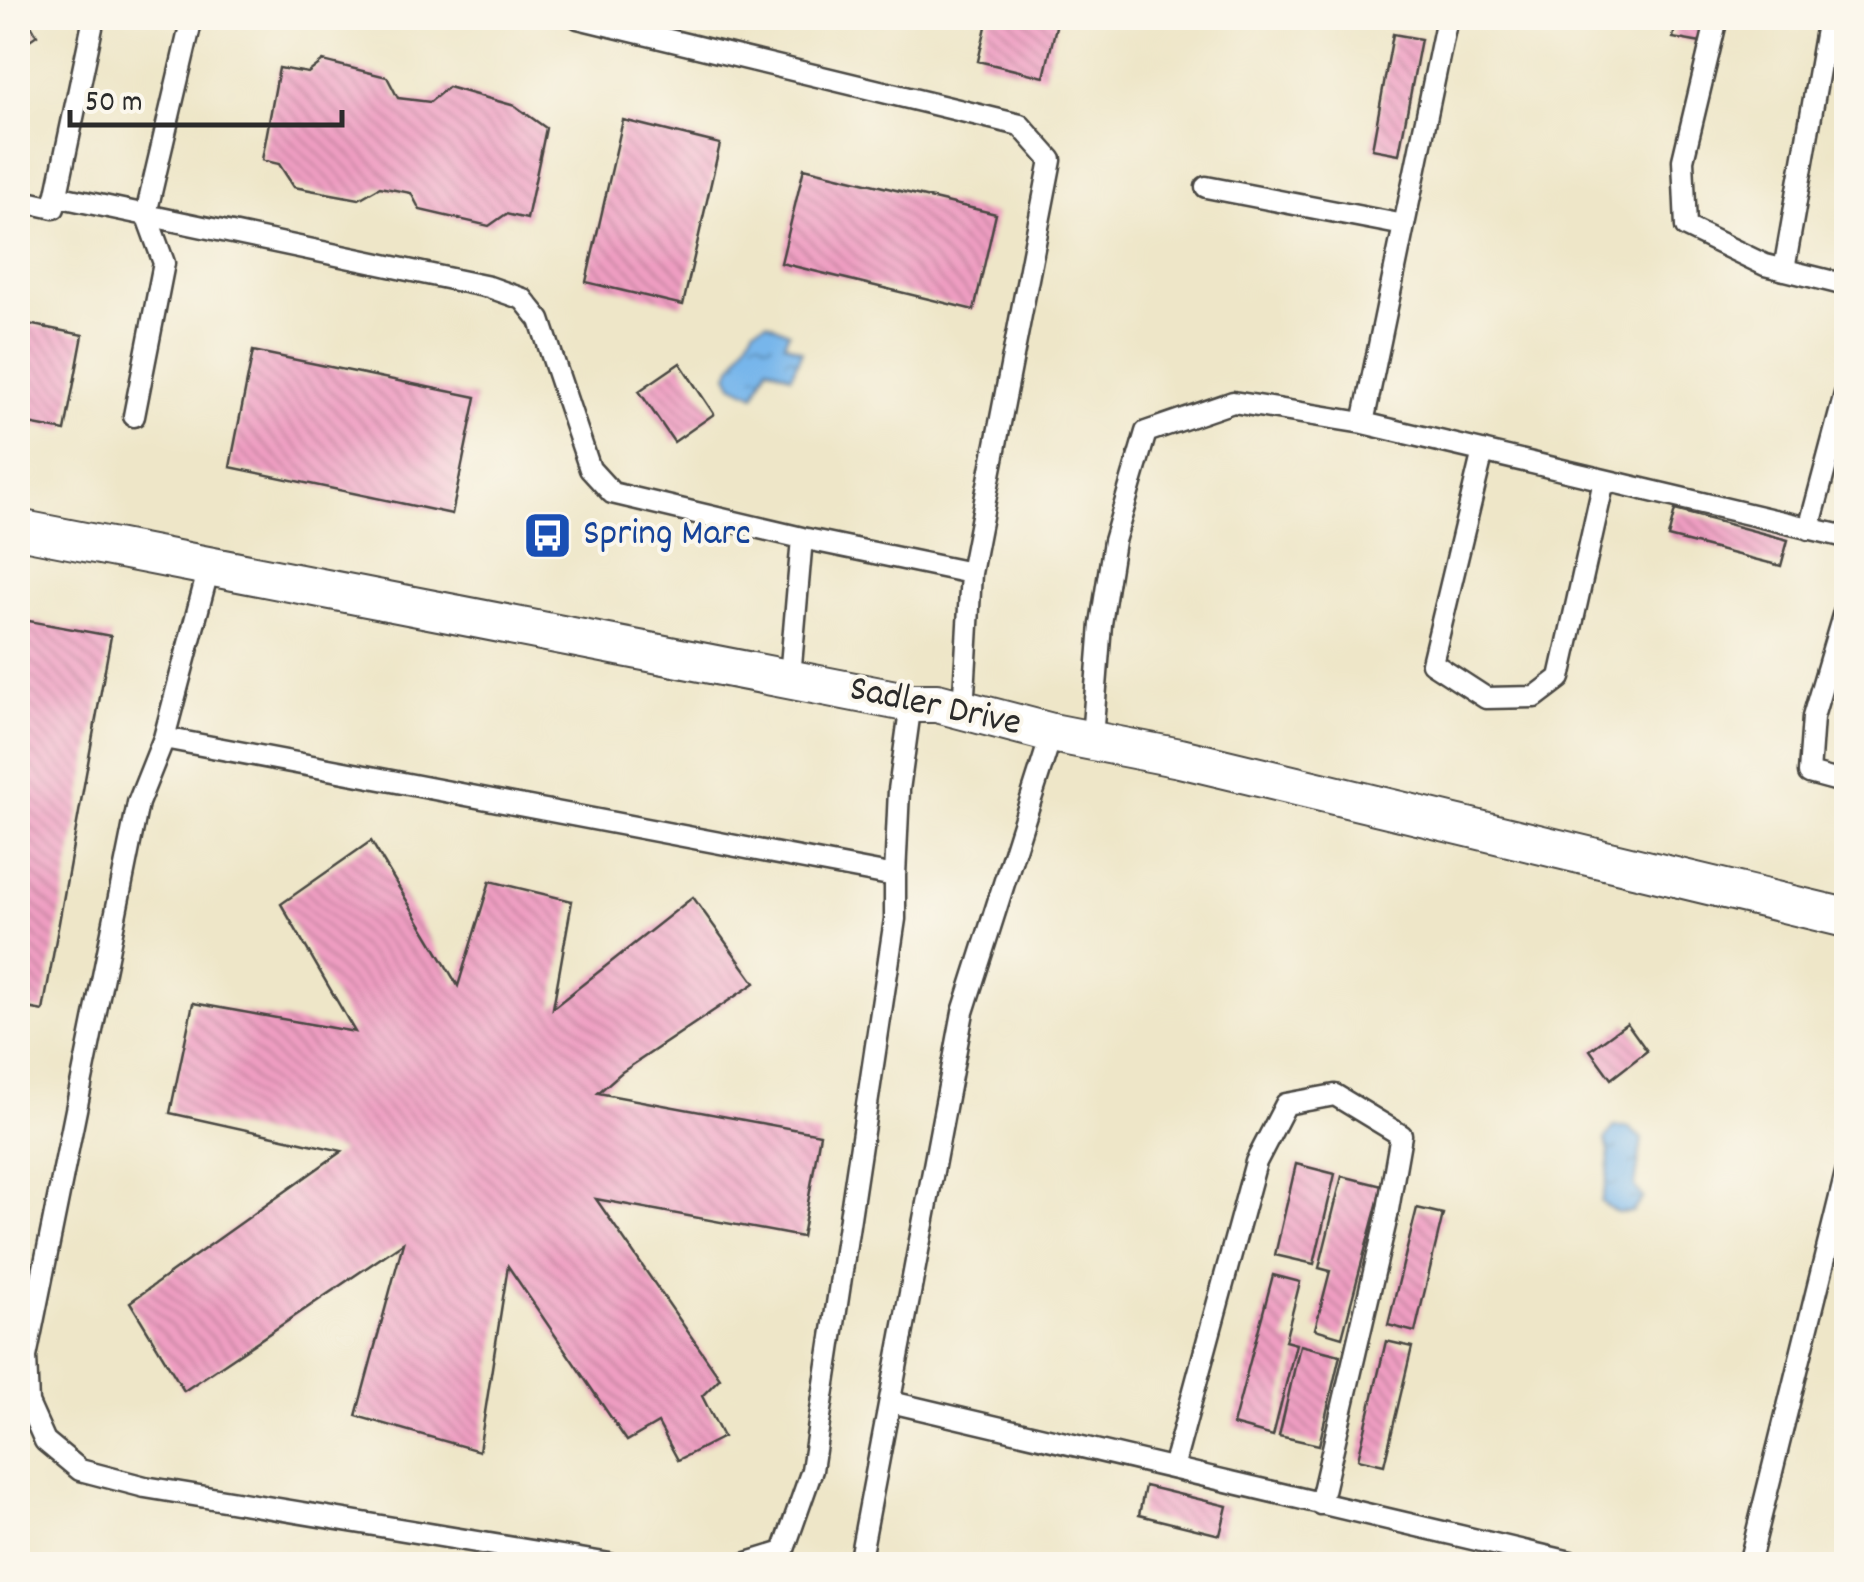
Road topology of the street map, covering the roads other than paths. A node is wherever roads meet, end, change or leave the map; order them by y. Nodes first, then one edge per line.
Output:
1 (94, 18) edge
2 (192, 18) edge
3 (578, 18) edge
4 (1448, 18) edge
5 (1717, 18) edge
6 (1828, 18) edge
7 (1206, 188) dead end
8 (56, 196) junction
9 (18, 200) edge
10 (146, 214) junction
11 (1404, 225) junction
12 (1784, 270) junction
13 (1846, 285) edge
14 (1846, 390) edge
15 (134, 416) dead end
16 (1364, 423) junction
17 (1482, 451) junction
18 (1604, 480) junction
19 (1809, 528) junction
20 (18, 529) edge
21 (802, 538) junction
22 (1846, 538) edge
23 (210, 564) junction
24 (971, 573) junction
25 (1846, 605) edge
26 (790, 677) junction
27 (910, 703) junction
28 (962, 711) junction
29 (1052, 733) junction
30 (164, 738) junction
31 (1092, 738) junction
32 (1846, 783) edge
33 (896, 876) junction
34 (1846, 918) edge
35 (1846, 1172) edge
36 (891, 1402) junction
37 (1173, 1468) junction
38 (1320, 1504) junction
39 (610, 1564) edge
40 (744, 1564) edge
41 (859, 1564) edge
42 (1580, 1564) edge
43 (1749, 1564) edge

1 - 8 lane
2 - 10 lane
3 - 24 lane
4 - 11 lane
5 - 12 lane
6 - 12 lane
7 - 11 lane
8 - 9 lane
8 - 10 lane
10 - 15 lane
10 - 21 lane
11 - 16 lane
12 - 13 lane
14 - 19 lane
16 - 17 lane
16 - 31 lane
17 - 18 lane
17 - 18 lane
18 - 19 lane
19 - 22 lane
20 - 23 street, Sadler Drive
21 - 24 lane
21 - 26 lane
23 - 26 street, Sadler Drive
23 - 30 lane
24 - 28 lane
25 - 32 lane
26 - 27 street, Sadler Drive
27 - 28 street, Sadler Drive
27 - 33 lane
28 - 29 street, Sadler Drive
29 - 31 street, Sadler Drive
29 - 36 lane
30 - 33 lane
30 - 39 lane
31 - 34 street, Sadler Drive
33 - 40 lane
35 - 43 lane
36 - 37 lane
36 - 41 lane
37 - 38 lane
37 - 38 lane
38 - 42 lane

